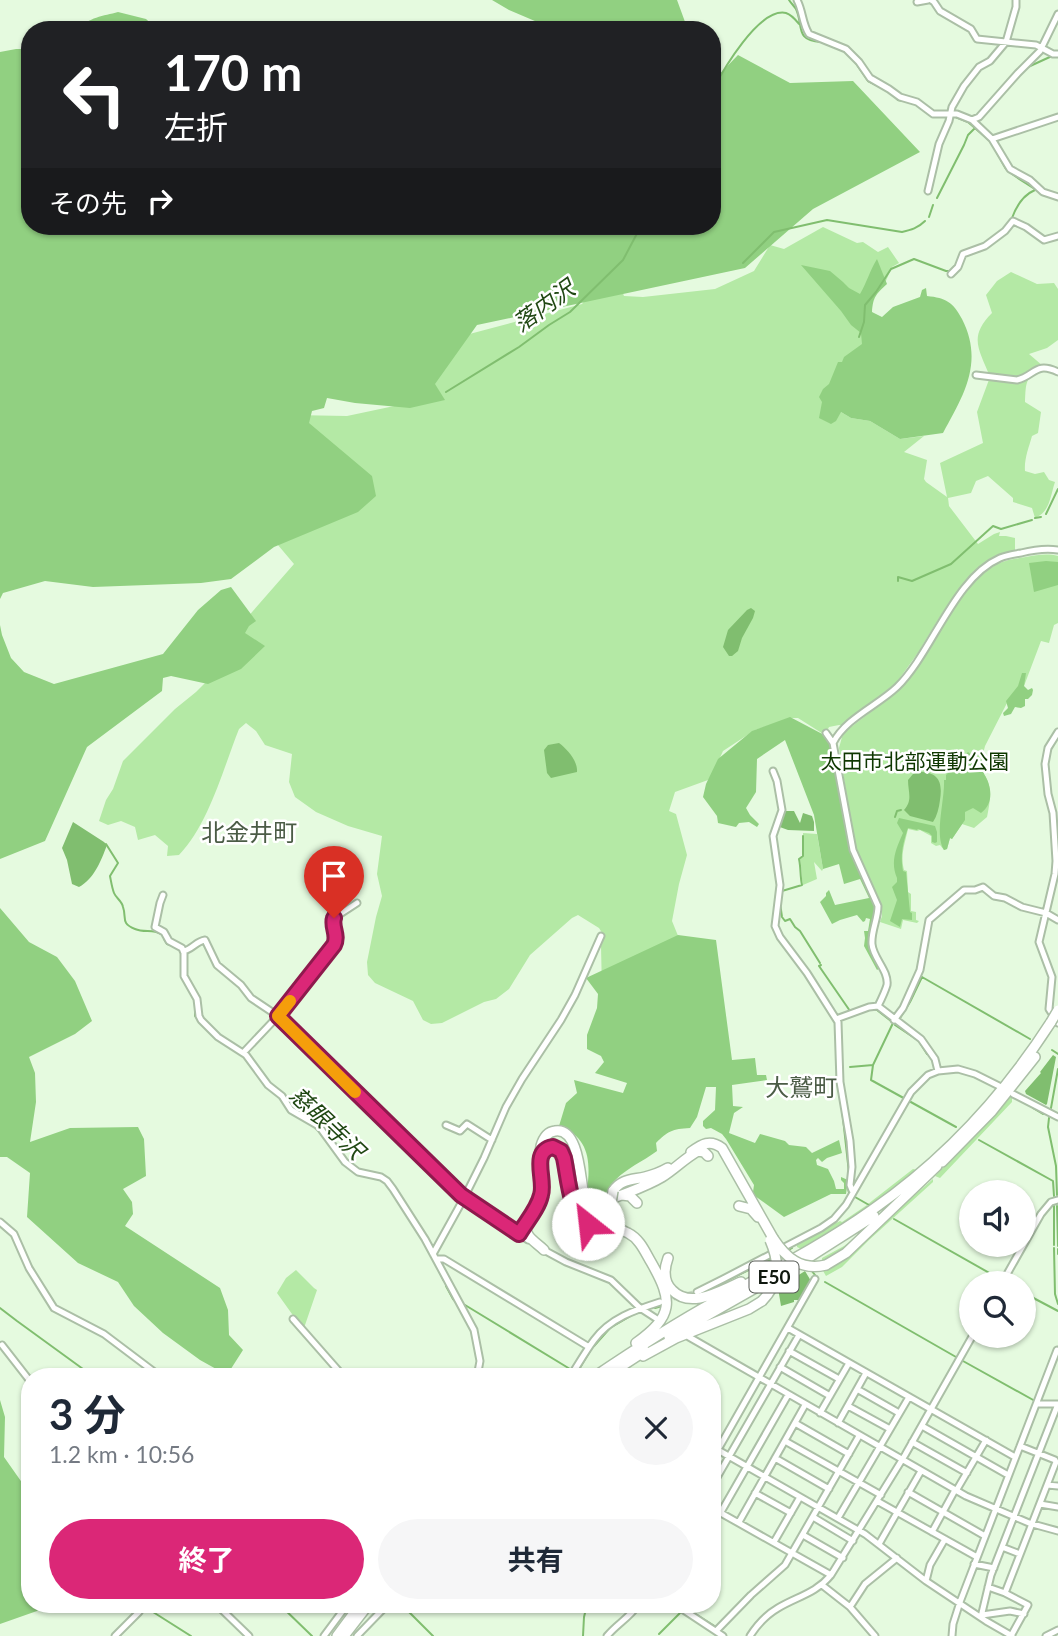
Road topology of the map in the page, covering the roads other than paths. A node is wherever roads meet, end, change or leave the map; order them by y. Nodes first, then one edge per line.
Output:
1 (797, 0) edge
2 (929, 0) edge
3 (1015, 0) edge
4 (917, 2) edge
5 (1058, 14) edge
6 (1006, 42) junction
7 (1043, 48) junction
8 (1058, 54) edge
9 (950, 115) junction
10 (1058, 117) edge
11 (972, 120) junction
12 (992, 139) junction
13 (928, 191) dead end
14 (1058, 197) edge
15 (1058, 236) edge
16 (951, 274) dead end
17 (1058, 372) edge
18 (976, 375) dead end
19 (1058, 550) edge
20 (1058, 732) edge
21 (826, 733) dead end
22 (833, 743) junction
23 (773, 771) dead end
24 (163, 895) dead end
25 (356, 903) dead end
26 (1046, 913) junction
27 (1058, 920) edge
28 (601, 936) dead end
29 (184, 951) junction
30 (878, 1006) junction
31 (1058, 1010) edge
32 (278, 1016) junction
33 (836, 1019) junction
34 (894, 1020) junction
35 (1055, 1023) edge
36 (243, 1053) junction
37 (938, 1071) junction
38 (999, 1086) dead end
39 (1013, 1094) dead end
40 (1058, 1117) edge
41 (446, 1125) dead end
42 (492, 1139) junction
43 (708, 1156) dead end
44 (540, 1164) junction
45 (937, 1166) junction
46 (854, 1191) junction
47 (617, 1193) junction
48 (464, 1198) junction
49 (1058, 1200) edge
50 (637, 1203) dead end
51 (739, 1206) dead end
52 (527, 1220) junction
53 (0, 1222) edge
54 (583, 1223) junction
55 (517, 1233) junction
56 (772, 1239) junction
57 (793, 1243) junction
58 (544, 1250) junction
59 (797, 1254) junction
60 (435, 1257) junction
61 (668, 1258) dead end
62 (806, 1264) dead end
63 (1009, 1271) edge
64 (696, 1292) tunnel mouth
65 (660, 1302) tunnel mouth
66 (640, 1308) junction
67 (293, 1319) dead end
68 (657, 1319) dead end
69 (788, 1328) junction
70 (799, 1335) junction
71 (689, 1337) dead end
72 (2, 1345) dead end
73 (589, 1347) junction
74 (965, 1348) edge
75 (1057, 1350) edge
76 (789, 1351) junction
77 (849, 1363) junction
78 (624, 1365) junction
79 (780, 1367) junction
80 (149, 1368) edge
81 (336, 1368) edge
82 (479, 1368) edge
83 (576, 1368) edge
84 (604, 1368) edge
85 (607, 1368) edge
86 (619, 1368) edge
87 (21, 1369) edge
88 (866, 1373) junction
89 (759, 1378) junction
90 (839, 1379) junction
91 (770, 1385) junction
92 (857, 1389) junction
93 (788, 1395) junction
94 (830, 1396) junction
95 (909, 1396) junction
96 (1037, 1404) junction
97 (1058, 1404) edge
98 (805, 1405) junction
99 (848, 1406) junction
100 (931, 1409) junction
101 (820, 1413) junction
102 (899, 1413) junction
103 (795, 1423) junction
104 (838, 1423) junction
105 (922, 1426) junction
106 (890, 1429) junction
107 (859, 1436) junction
108 (986, 1440) junction
109 (785, 1441) junction
110 (912, 1442) junction
111 (721, 1445) edge
112 (1020, 1446) junction
113 (880, 1447) junction
114 (721, 1452) edge
115 (849, 1454) junction
116 (1039, 1454) junction
117 (729, 1456) junction
118 (976, 1457) junction
119 (1015, 1457) junction
120 (775, 1458) junction
121 (902, 1460) junction
122 (747, 1466) junction
123 (721, 1470) edge
124 (921, 1471) junction
125 (839, 1472) junction
126 (967, 1473) junction
127 (1008, 1475) junction
128 (765, 1476) junction
129 (859, 1483) junction
130 (1047, 1485) junction
131 (1058, 1486) edge
132 (829, 1489) junction
133 (956, 1490) junction
134 (908, 1492) junction
135 (755, 1493) junction
136 (800, 1497) junction
137 (879, 1498) junction
138 (1040, 1504) junction
139 (819, 1507) junction
140 (1058, 1507) edge
141 (995, 1509) junction
142 (897, 1512) junction
143 (943, 1512) junction
144 (721, 1513) joint
145 (791, 1513) junction
146 (813, 1517) junction
147 (1014, 1517) junction
148 (838, 1518) junction
149 (739, 1522) junction
150 (1032, 1524) junction
151 (859, 1530) junction
152 (1058, 1531) edge
153 (932, 1532) junction
154 (803, 1535) junction
155 (985, 1536) junction
156 (946, 1539) junction
157 (853, 1541) junction
158 (774, 1542) junction
159 (879, 1545) junction
160 (1002, 1547) junction
161 (792, 1553) junction
162 (1020, 1554) junction
163 (843, 1558) junction
164 (897, 1558) junction
165 (976, 1560) junction
166 (994, 1568) junction
167 (831, 1576) junction
168 (926, 1581) junction
169 (822, 1585) junction
170 (988, 1587) junction
171 (1005, 1593) junction
172 (960, 1602) junction
173 (850, 1607) junction
174 (138, 1613) edge
175 (225, 1613) edge
176 (343, 1613) edge
177 (354, 1613) edge
178 (362, 1613) edge
179 (377, 1613) edge
180 (633, 1613) edge
181 (688, 1613) edge
182 (1024, 1614) junction
183 (981, 1616) junction
184 (1058, 1630) edge
185 (716, 1631) junction
186 (115, 1636) edge
187 (249, 1636) edge
188 (324, 1636) edge
189 (337, 1636) edge
190 (344, 1636) edge
191 (357, 1636) edge
192 (607, 1636) edge
193 (723, 1636) edge
194 (750, 1636) edge
195 (875, 1636) edge
196 (952, 1636) edge
197 (1011, 1636) edge
198 (1046, 1636) edge

1 - 9 street
2 - 4 street
2 - 6 street
3 - 6 street
5 - 7 street
6 - 7 street
6 - 9 street
7 - 8 street
7 - 11 street
9 - 11 street
9 - 13 street
10 - 12 street
11 - 12 street
12 - 14 street
15 - 16 street
17 - 18 street
19 - 22 street
20 - 26 street
21 - 22 street
22 - 30 street
23 - 33 street
24 - 29 street
25 - 32 street
26 - 27 street
26 - 34 street
26 - 35 street
28 - 42 street
29 - 32 street
29 - 36 street
30 - 33 street
30 - 34 street
31 - 35 highway, E50, bridge
32 - 36 street
32 - 48 street
33 - 46 street
34 - 37 street
35 - 45 highway, E50
35 - 59 highway, E50
36 - 60 street
37 - 38 street
37 - 46 street
39 - 40 street
41 - 42 street
42 - 48 street
43 - 47 highway
44 - 47 highway
44 - 52 highway
44 - 54 highway
45 - 56 highway, bridge
45 - 78 highway, E50
46 - 57 street
47 - 50 highway
47 - 54 highway, bridge
47 - 56 highway
48 - 55 street
48 - 60 street
49 - 63 street
51 - 56 highway
52 - 55 highway
52 - 58 highway
53 - 80 street
54 - 84 highway
55 - 58 street
56 - 78 highway, bridge
57 - 59 street
57 - 64 street
58 - 66 street
59 - 61 highway
59 - 85 highway, E50
60 - 73 street
60 - 82 street
62 - 69 street
65 - 66 street
66 - 68 street
66 - 73 street
67 - 81 street
69 - 70 street
69 - 89 street
70 - 76 street
70 - 77 street
71 - 89 street
72 - 87 street
73 - 83 street
74 - 100 street
75 - 96 street
76 - 79 street
76 - 90 street
77 - 88 street
77 - 90 street
78 - 86 highway, E50
79 - 91 street
79 - 94 street
88 - 92 street
88 - 95 street
89 - 91 street
89 - 111 street
90 - 94 street
91 - 93 street
91 - 117 street
92 - 99 street
92 - 102 street
93 - 98 street
93 - 122 street
94 - 101 street
95 - 100 street
95 - 102 street
96 - 97 street
96 - 112 street
97 - 116 street
98 - 101 street
98 - 103 street
99 - 104 street
99 - 106 street
100 - 105 street
100 - 108 street
101 - 104 street
102 - 106 street
103 - 109 street
103 - 115 street
104 - 107 street
105 - 110 street
105 - 118 street
106 - 113 street
107 - 113 street
107 - 115 street
108 - 118 street
108 - 119 street
109 - 120 street
109 - 125 street
110 - 121 street
110 - 126 street
112 - 116 street
112 - 119 street
113 - 121 street
113 - 129 street
114 - 117 street
115 - 125 street
116 - 130 street
116 - 147 street
117 - 122 street
117 - 123 street
118 - 126 street
118 - 127 street
119 - 127 street
120 - 128 street
120 - 132 street
121 - 124 street
121 - 137 street
122 - 128 street
122 - 144 street
124 - 133 street
124 - 134 street
125 - 129 street
125 - 132 street
126 - 133 street
127 - 141 street
128 - 135 street
128 - 136 street
129 - 137 street
129 - 148 street
130 - 131 street
130 - 138 street
132 - 139 street
133 - 141 street
133 - 143 street
134 - 142 street
134 - 143 street
135 - 145 street
135 - 149 street
136 - 139 street
136 - 145 street
137 - 142 street
137 - 151 street
138 - 140 street
138 - 150 street
139 - 146 street
139 - 148 street
141 - 147 street
141 - 155 street
142 - 153 street
142 - 159 street
143 - 153 street
143 - 155 street
144 - 149 street
145 - 158 street
146 - 154 street
146 - 157 street
147 - 150 street
147 - 160 street
148 - 151 street
149 - 158 street
150 - 152 street
150 - 162 street
151 - 157 street
151 - 159 street
153 - 156 street
154 - 161 street
154 - 163 street
155 - 165 street
156 - 165 street
156 - 168 street
157 - 163 street
158 - 161 street
159 - 164 street
160 - 162 street
160 - 166 street
161 - 167 street
161 - 185 street
162 - 171 street
163 - 167 street
164 - 168 street
164 - 173 street
165 - 166 street
165 - 172 street
166 - 170 street
167 - 169 street
168 - 172 street
169 - 173 street
169 - 194 street
170 - 171 street
170 - 183 street
171 - 182 street
172 - 183 street
172 - 196 street
173 - 195 street
174 - 186 street
175 - 187 street
176 - 188 street
177 - 189 highway
178 - 190 highway
179 - 191 street
180 - 192 street
181 - 185 street
182 - 183 street
182 - 197 street
183 - 197 street
184 - 198 street
185 - 193 street

